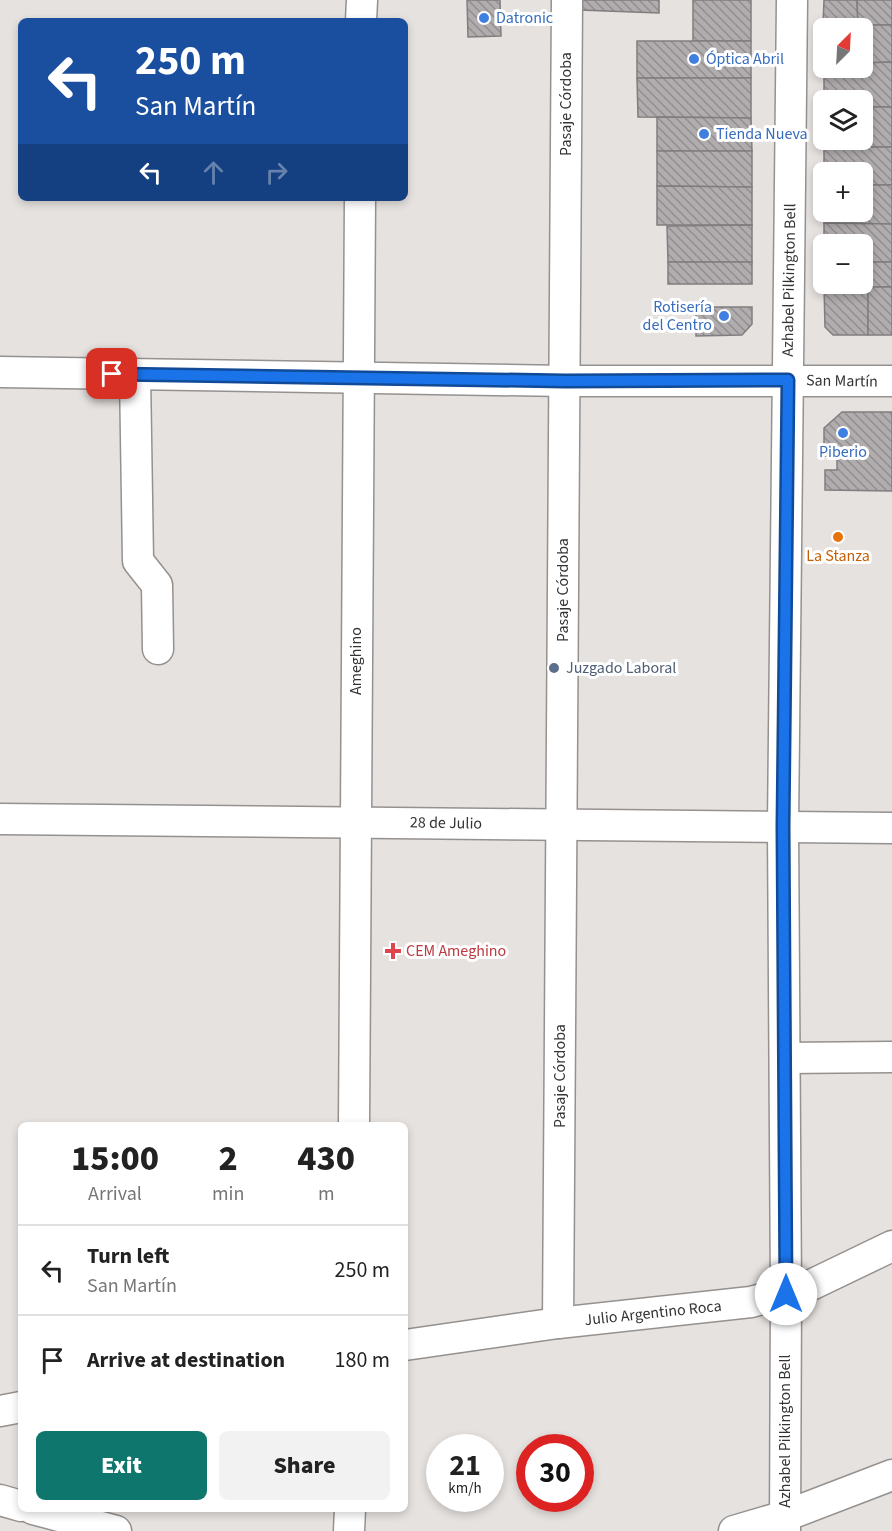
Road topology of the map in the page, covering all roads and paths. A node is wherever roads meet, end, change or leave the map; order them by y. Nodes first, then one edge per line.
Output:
1 (362, 0) edge
2 (567, 0) edge
3 (792, 0) edge
4 (361, 18) edge
5 (360, 201) edge
6 (0, 372) edge
7 (135, 374) junction
8 (358, 378) junction
9 (788, 380) junction
10 (565, 381) junction
11 (892, 381) edge
12 (158, 649) dead end
13 (0, 819) edge
14 (355, 823) junction
15 (561, 825) junction
16 (783, 826) junction
17 (892, 828) edge
18 (892, 1057) edge
19 (784, 1058) junction
20 (354, 1122) edge
21 (892, 1246) edge
22 (786, 1294) junction
23 (558, 1323) junction
24 (408, 1345) edge
25 (18, 1408) edge
26 (0, 1411) edge
27 (892, 1476) edge
28 (0, 1500) edge
29 (18, 1505) edge
30 (44, 1512) edge
31 (350, 1512) edge
32 (785, 1524) edge
33 (116, 1531) edge
34 (349, 1531) edge
35 (734, 1531) edge

1 - 4 street
2 - 10 street, Pasaje Córdoba
3 - 9 street, Azhabel Pilkington Bell
5 - 8 street, Ameghino
6 - 7 street, San Martín
7 - 8 street, San Martín
7 - 12 street
8 - 10 street, San Martín
8 - 14 street, Ameghino
9 - 10 street, San Martín
9 - 11 street, San Martín
9 - 16 street, Azhabel Pilkington Bell
10 - 15 street, Pasaje Córdoba
13 - 14 street, 28 de Julio
14 - 15 street, 28 de Julio
14 - 20 street, Ameghino
15 - 16 street, 28 de Julio
15 - 23 street, Pasaje Córdoba
16 - 17 street, 28 de Julio
16 - 19 street, Azhabel Pilkington Bell
18 - 19 street
19 - 22 street, Azhabel Pilkington Bell
21 - 22 street, Julio Argentino Roca
22 - 23 street, Julio Argentino Roca
22 - 32 street, Azhabel Pilkington Bell
23 - 24 street, Julio Argentino Roca
25 - 26 street
27 - 32 street
28 - 29 street
30 - 33 street
31 - 34 street
32 - 35 street

